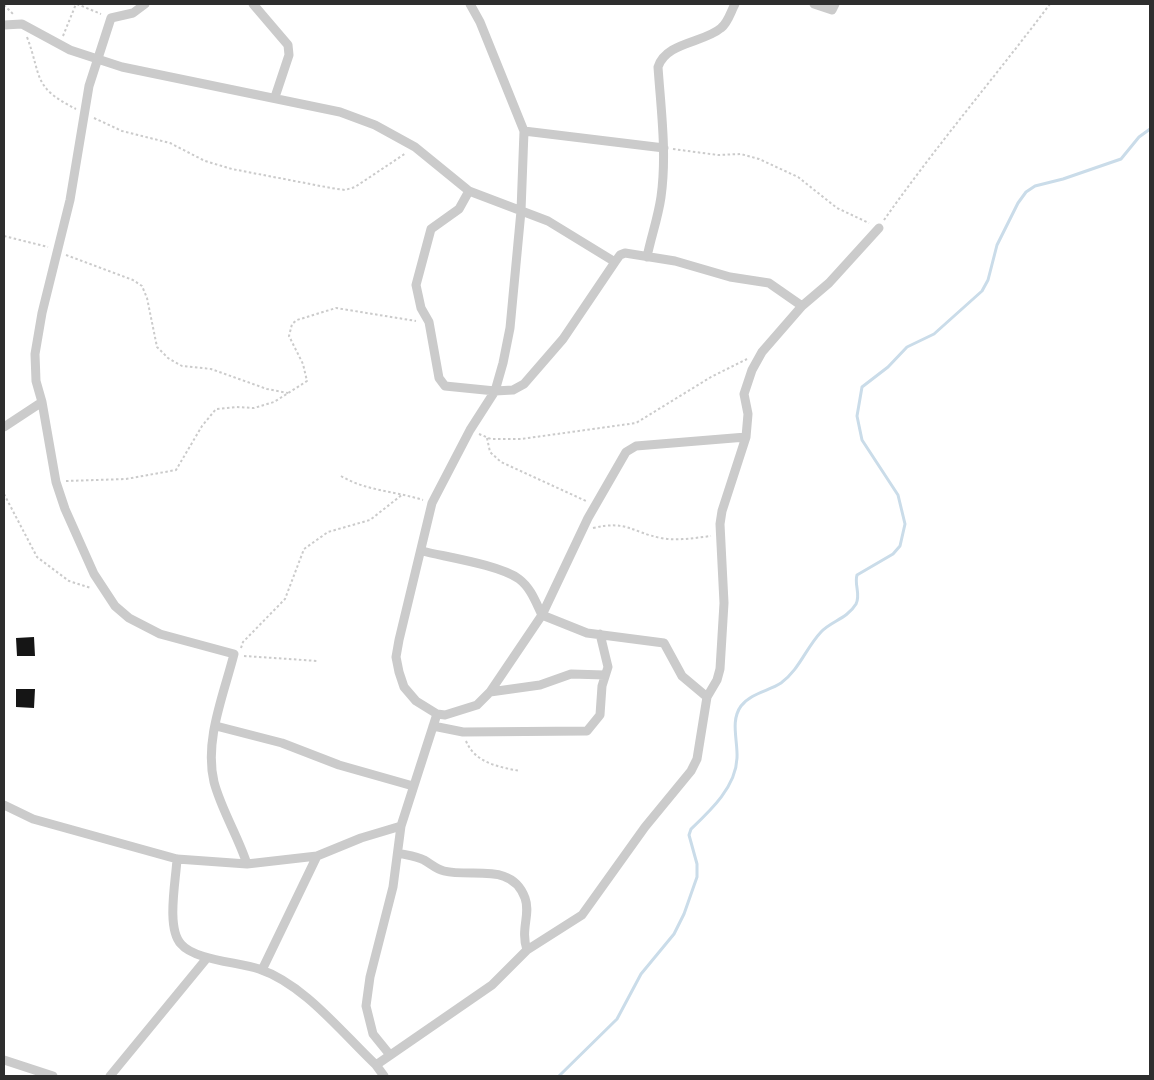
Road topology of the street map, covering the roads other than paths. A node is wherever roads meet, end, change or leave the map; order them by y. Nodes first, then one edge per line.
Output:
1 (144, 4) edge
2 (253, 4) edge
3 (470, 4) edge
4 (734, 4) edge
5 (814, 4) edge
6 (835, 4) edge
7 (4, 25) edge
8 (95, 59) junction
9 (275, 98) junction
10 (524, 131) junction
11 (664, 148) junction
12 (469, 191) junction
13 (521, 211) junction
14 (879, 228) road end
15 (647, 257) junction
16 (615, 262) junction
17 (802, 306) junction
18 (495, 391) junction
19 (42, 402) junction
20 (4, 427) edge
21 (746, 437) junction
22 (422, 551) junction
23 (542, 615) junction
24 (600, 634) junction
25 (605, 675) junction
26 (490, 692) junction
27 (707, 697) junction
28 (437, 714) junction
29 (216, 726) junction
30 (433, 726) junction
31 (413, 786) junction
32 (4, 805) edge
33 (402, 826) junction
34 (398, 853) junction
35 (317, 856) junction
36 (177, 859) junction
37 (247, 864) junction
38 (527, 950) junction
39 (207, 958) junction
40 (262, 970) junction
41 (390, 1054) junction
42 (4, 1060) edge
43 (376, 1065) junction
44 (54, 1076) edge
45 (110, 1076) edge
46 (384, 1076) edge

1 - 8 street
2 - 9 street
3 - 10 street
4 - 11 street
5 - 6 street
7 - 8 street
8 - 9 street
8 - 19 street
9 - 12 street
10 - 11 street
10 - 13 street
11 - 15 street
12 - 13 street
12 - 18 street
13 - 16 street
13 - 18 street
14 - 17 street
15 - 16 street
15 - 17 street
16 - 18 street
17 - 21 street
18 - 22 street
19 - 20 street
19 - 29 street
21 - 23 street
21 - 27 street
22 - 23 street
22 - 28 street
23 - 24 street
23 - 26 street
24 - 25 street
24 - 27 street
25 - 26 street
25 - 30 street
26 - 28 street
27 - 38 street
28 - 30 street
29 - 31 street
29 - 37 street
30 - 31 street
31 - 33 street
32 - 36 street
33 - 34 street
33 - 35 street
34 - 38 street
34 - 41 street
35 - 37 street
35 - 40 street
36 - 37 street
36 - 39 street
38 - 41 street
39 - 40 street
39 - 45 street
40 - 43 street
41 - 43 street
42 - 44 street
43 - 46 street

